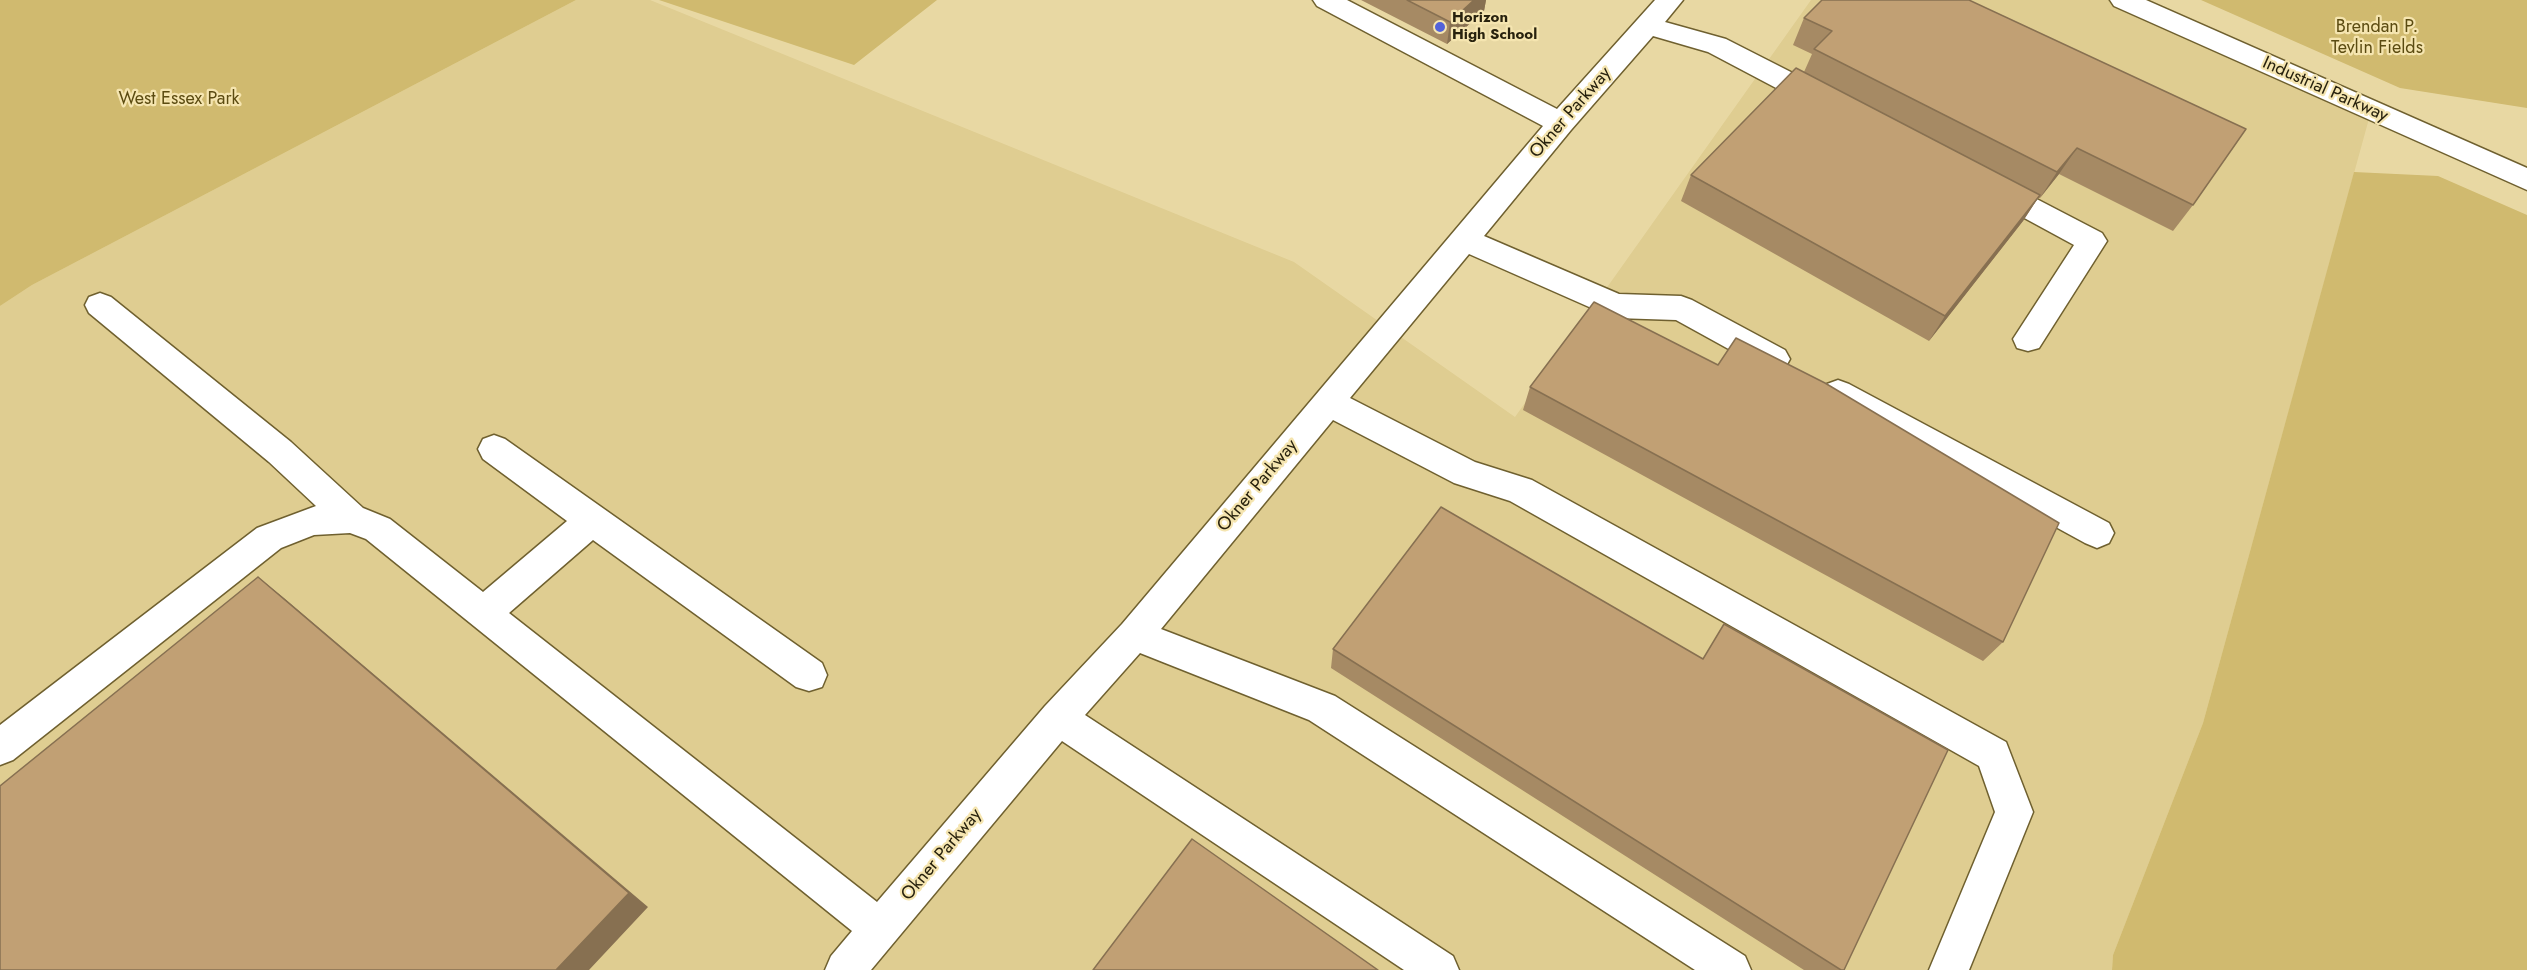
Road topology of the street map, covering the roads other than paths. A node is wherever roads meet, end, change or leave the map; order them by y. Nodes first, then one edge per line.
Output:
1 (1326, 0) edge
2 (1670, 0) edge
3 (2123, 0) edge
4 (1647, 26) junction
5 (1842, 110) edge
6 (1561, 123) junction
7 (1967, 176) edge
8 (2527, 180) edge
9 (1464, 240) junction
10 (100, 305) dead end
11 (2028, 339) dead end
12 (1328, 402) junction
13 (494, 448) dead end
14 (351, 518) junction
15 (591, 520) junction
16 (2097, 533) dead end
17 (484, 613) junction
18 (1134, 635) junction
19 (809, 675) dead end
20 (1059, 718) junction
21 (0, 748) edge
22 (880, 929) junction
23 (845, 970) edge
24 (1439, 970) edge
25 (1731, 970) edge
26 (1949, 970) edge

1 - 6 street
2 - 4 street, Okner Parkway
3 - 8 street, Industrial Parkway
4 - 5 street
4 - 6 street, Okner Parkway
6 - 9 street, Okner Parkway
7 - 11 street
9 - 12 street, Okner Parkway
9 - 16 street
10 - 14 street
12 - 18 street, Okner Parkway
12 - 26 street
13 - 15 street
14 - 17 street
14 - 21 street
15 - 17 street
15 - 19 street
17 - 22 street
18 - 20 street, Okner Parkway
18 - 25 street
20 - 22 street, Okner Parkway
20 - 24 street
22 - 23 street, Okner Parkway

